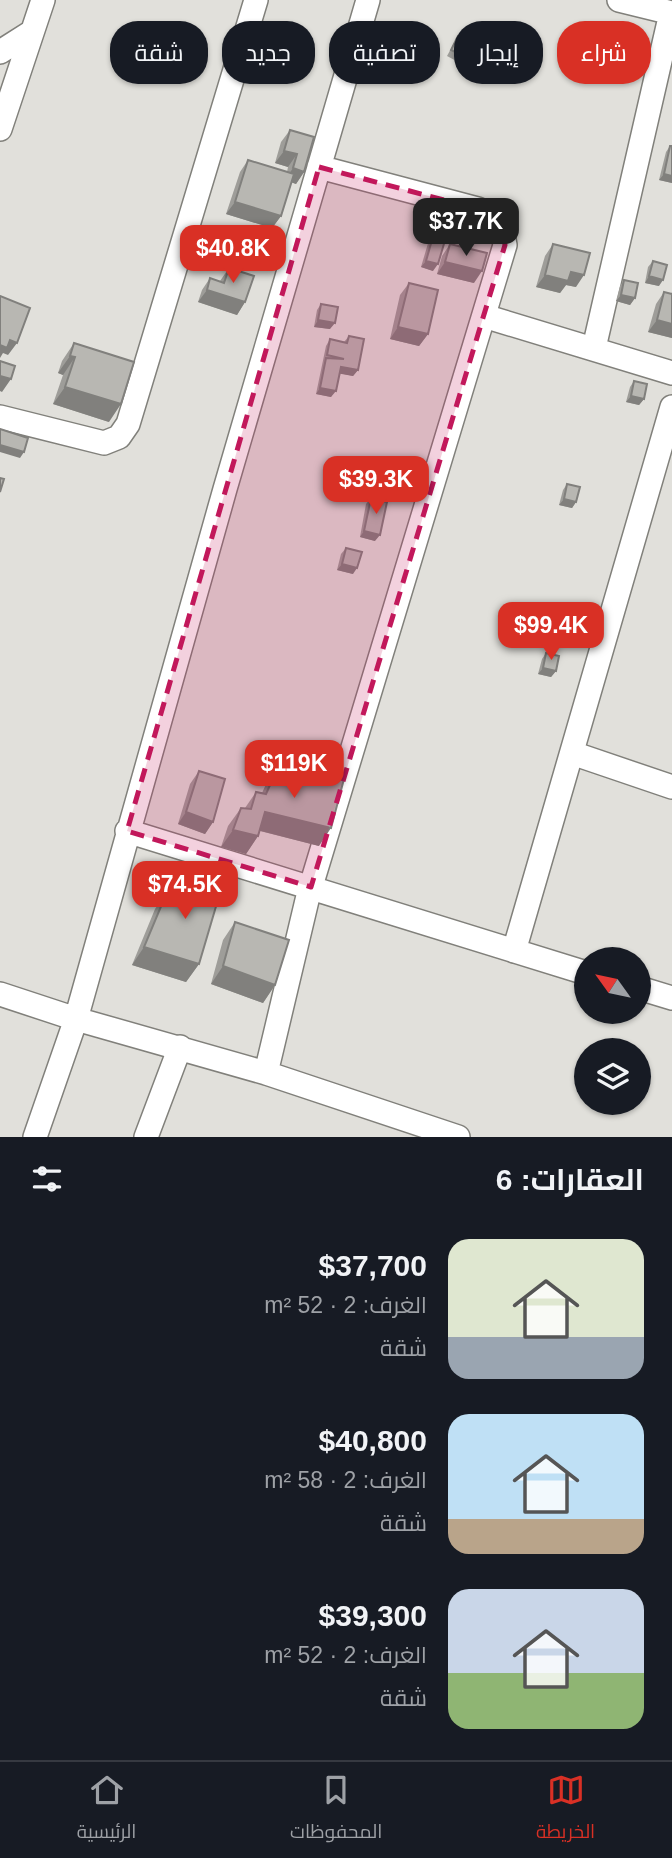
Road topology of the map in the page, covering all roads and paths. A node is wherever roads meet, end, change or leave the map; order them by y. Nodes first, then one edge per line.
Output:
1 (43, 0) edge
2 (256, 0) edge
3 (368, 0) edge
4 (632, 2) edge
5 (671, 13) edge
6 (30, 33) junction
7 (0, 52) edge
8 (0, 129) edge
9 (319, 167) junction
10 (484, 316) junction
11 (594, 348) junction
12 (672, 373) edge
13 (672, 407) edge
14 (0, 417) edge
15 (572, 753) junction
16 (672, 787) edge
17 (127, 831) junction
18 (311, 887) junction
19 (514, 951) junction
20 (574, 969) edge
21 (651, 992) edge
22 (0, 994) edge
23 (672, 998) edge
24 (76, 1019) junction
25 (180, 1047) junction
26 (266, 1073) junction
27 (393, 1127) edge
28 (35, 1137) edge
29 (146, 1137) edge
30 (458, 1137) edge

1 - 6 street
2 - 14 street
3 - 9 street
4 - 5 street
5 - 11 street
6 - 7 street
6 - 8 street
9 - 10 street
9 - 17 street
10 - 11 street
10 - 18 street
11 - 12 street
13 - 15 street
15 - 16 street
15 - 19 street
17 - 18 street
17 - 24 street
18 - 19 street
18 - 26 street
19 - 20 street
21 - 23 street
22 - 24 street
24 - 25 street
24 - 28 street
25 - 26 street
25 - 29 street
26 - 27 street
27 - 30 street

